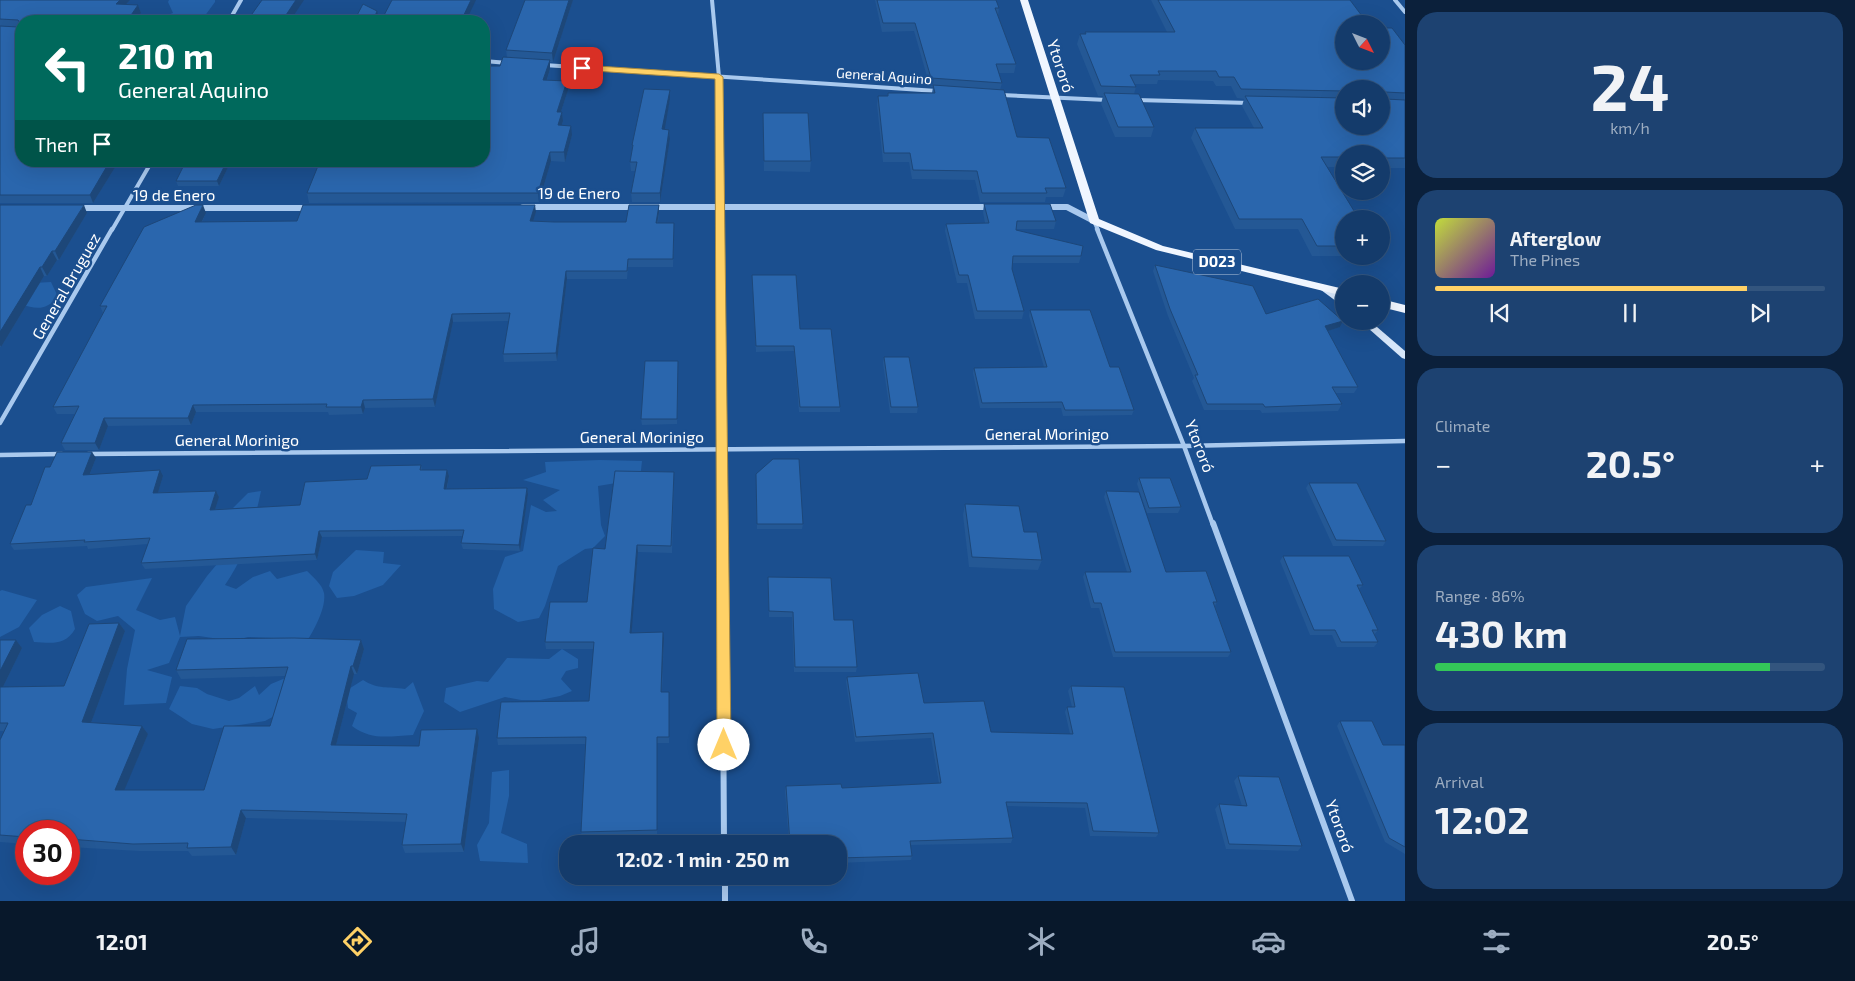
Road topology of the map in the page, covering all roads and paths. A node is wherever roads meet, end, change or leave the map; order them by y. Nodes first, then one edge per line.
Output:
1 (241, 0) edge
2 (712, 0) edge
3 (1024, 0) edge
4 (1395, 0) edge
5 (1405, 12) edge
6 (232, 15) edge
7 (490, 62) edge
8 (513, 63) edge
9 (543, 65) edge
10 (719, 77) junction
11 (947, 92) edge
12 (997, 95) edge
13 (1056, 99) junction
14 (1116, 100) edge
15 (1126, 100) edge
16 (1254, 103) edge
17 (149, 167) edge
18 (720, 206) junction
19 (512, 207) edge
20 (1007, 207) edge
21 (1027, 207) edge
22 (68, 208) edge
23 (126, 208) junction
24 (324, 208) edge
25 (1094, 221) junction
26 (1324, 288) junction
27 (1335, 291) edge
28 (1335, 297) edge
29 (1390, 305) edge
30 (1405, 309) edge
31 (1375, 330) edge
32 (1405, 356) edge
33 (0, 423) edge
34 (1405, 441) edge
35 (1184, 446) junction
36 (721, 449) junction
37 (0, 454) edge
38 (69, 454) edge
39 (79, 454) edge
40 (724, 835) edge
41 (725, 885) edge
42 (725, 901) edge
43 (1352, 901) edge

1 - 6 street
2 - 10 street
3 - 13 main road, Ytororó
4 - 5 street
7 - 8 street
9 - 10 street, General Aquino
10 - 11 street, General Aquino
10 - 18 street
12 - 13 street
13 - 14 street
13 - 25 main road, Ytororó
15 - 16 street
17 - 23 street, General Bruguez
18 - 19 street, 19 de Enero
18 - 20 street, 19 de Enero
18 - 36 street
21 - 25 street
22 - 23 street, 19 de Enero
23 - 24 street, 19 de Enero
23 - 33 street, General Bruguez
25 - 26 main road, D023
25 - 35 street, Ytororó
26 - 27 main road, D023
26 - 28 main road
29 - 30 main road
31 - 32 main road
34 - 35 street, General Morinigo
35 - 36 street, General Morinigo
35 - 43 street, Ytororó
36 - 39 street, General Morinigo
36 - 40 street
37 - 38 street
41 - 42 street

